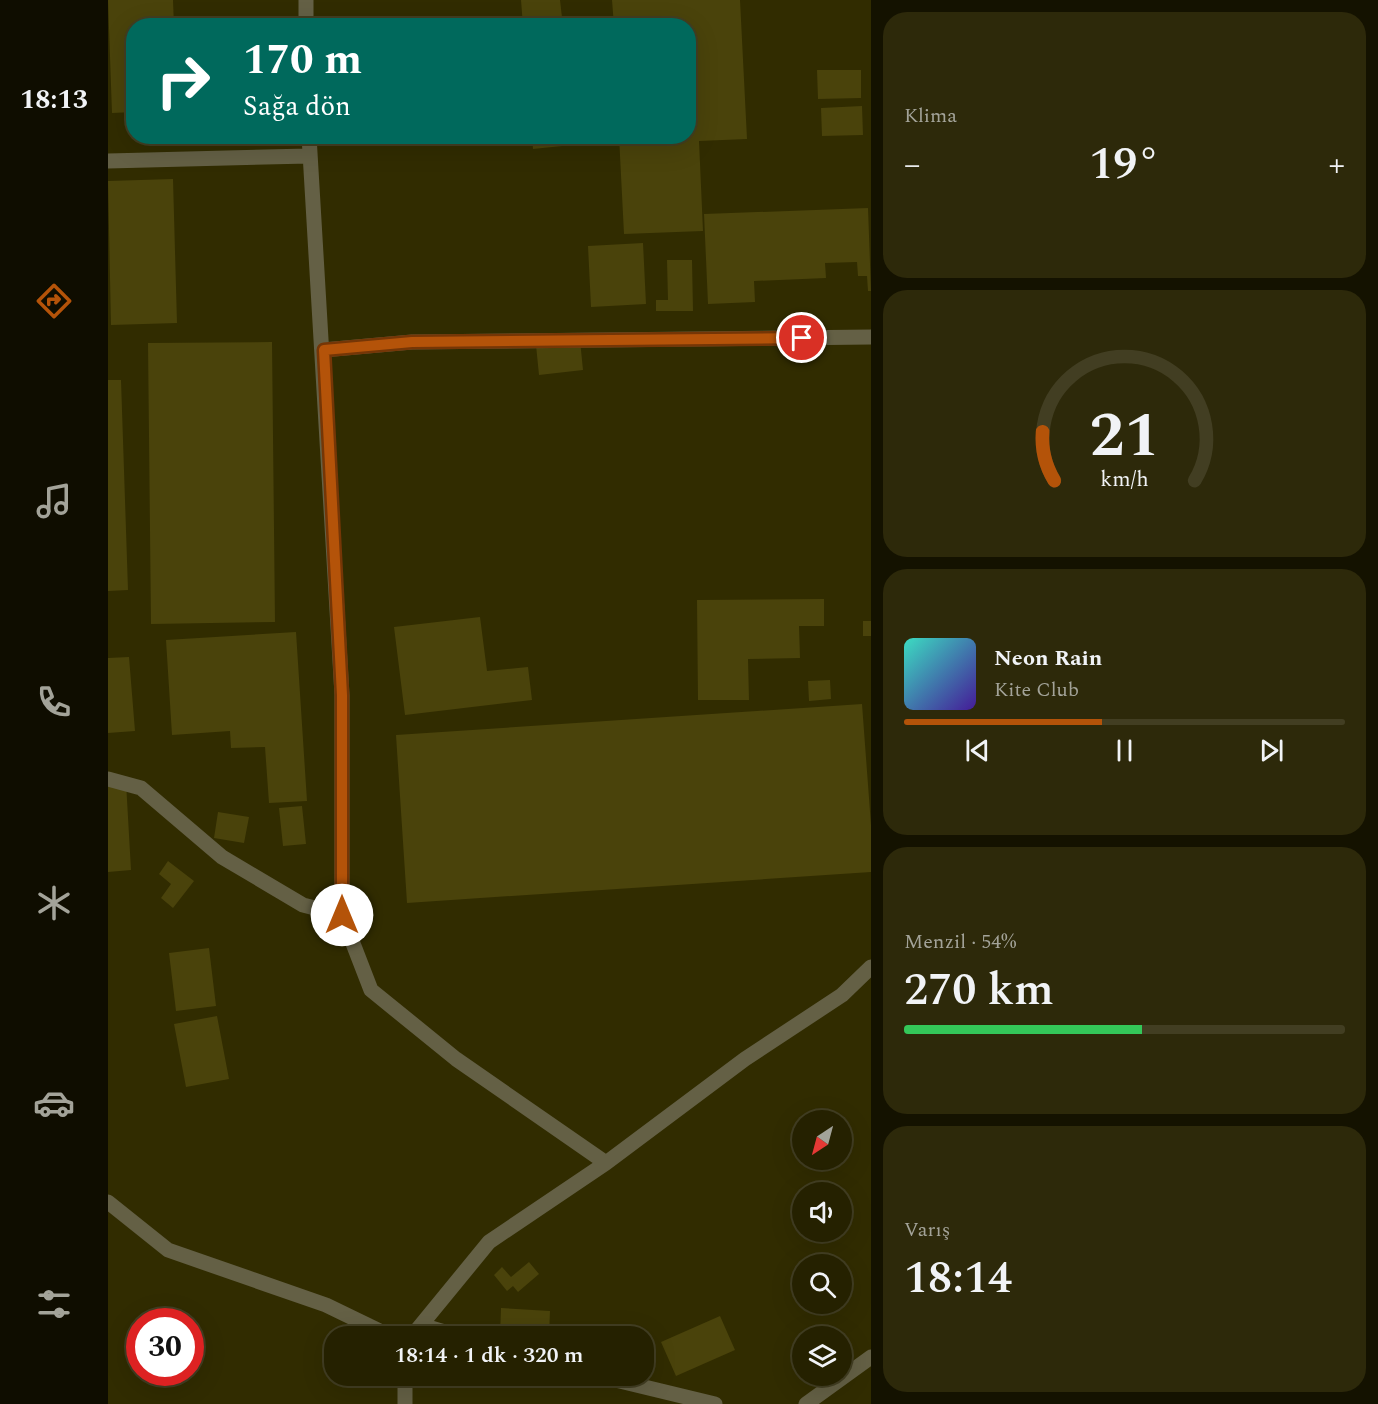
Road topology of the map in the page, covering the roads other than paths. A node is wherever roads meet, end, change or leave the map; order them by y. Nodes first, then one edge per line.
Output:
1 (306, 0) edge
2 (306, 18) edge
3 (309, 144) edge
4 (309, 156) junction
5 (108, 160) edge
6 (871, 337) edge
7 (324, 350) junction
8 (108, 779) edge
9 (342, 915) junction
10 (871, 967) edge
11 (606, 1163) junction
12 (108, 1202) edge
13 (369, 1326) edge
14 (421, 1326) edge
15 (871, 1357) edge
16 (405, 1386) edge
17 (640, 1386) edge
18 (405, 1404) edge
19 (715, 1404) edge
20 (806, 1404) edge

1 - 2 street
3 - 4 street
4 - 5 street
4 - 7 street
6 - 7 street
7 - 9 street
8 - 9 street
9 - 11 street
10 - 11 street
11 - 14 street
12 - 13 street
15 - 20 street
16 - 18 street
17 - 19 street

